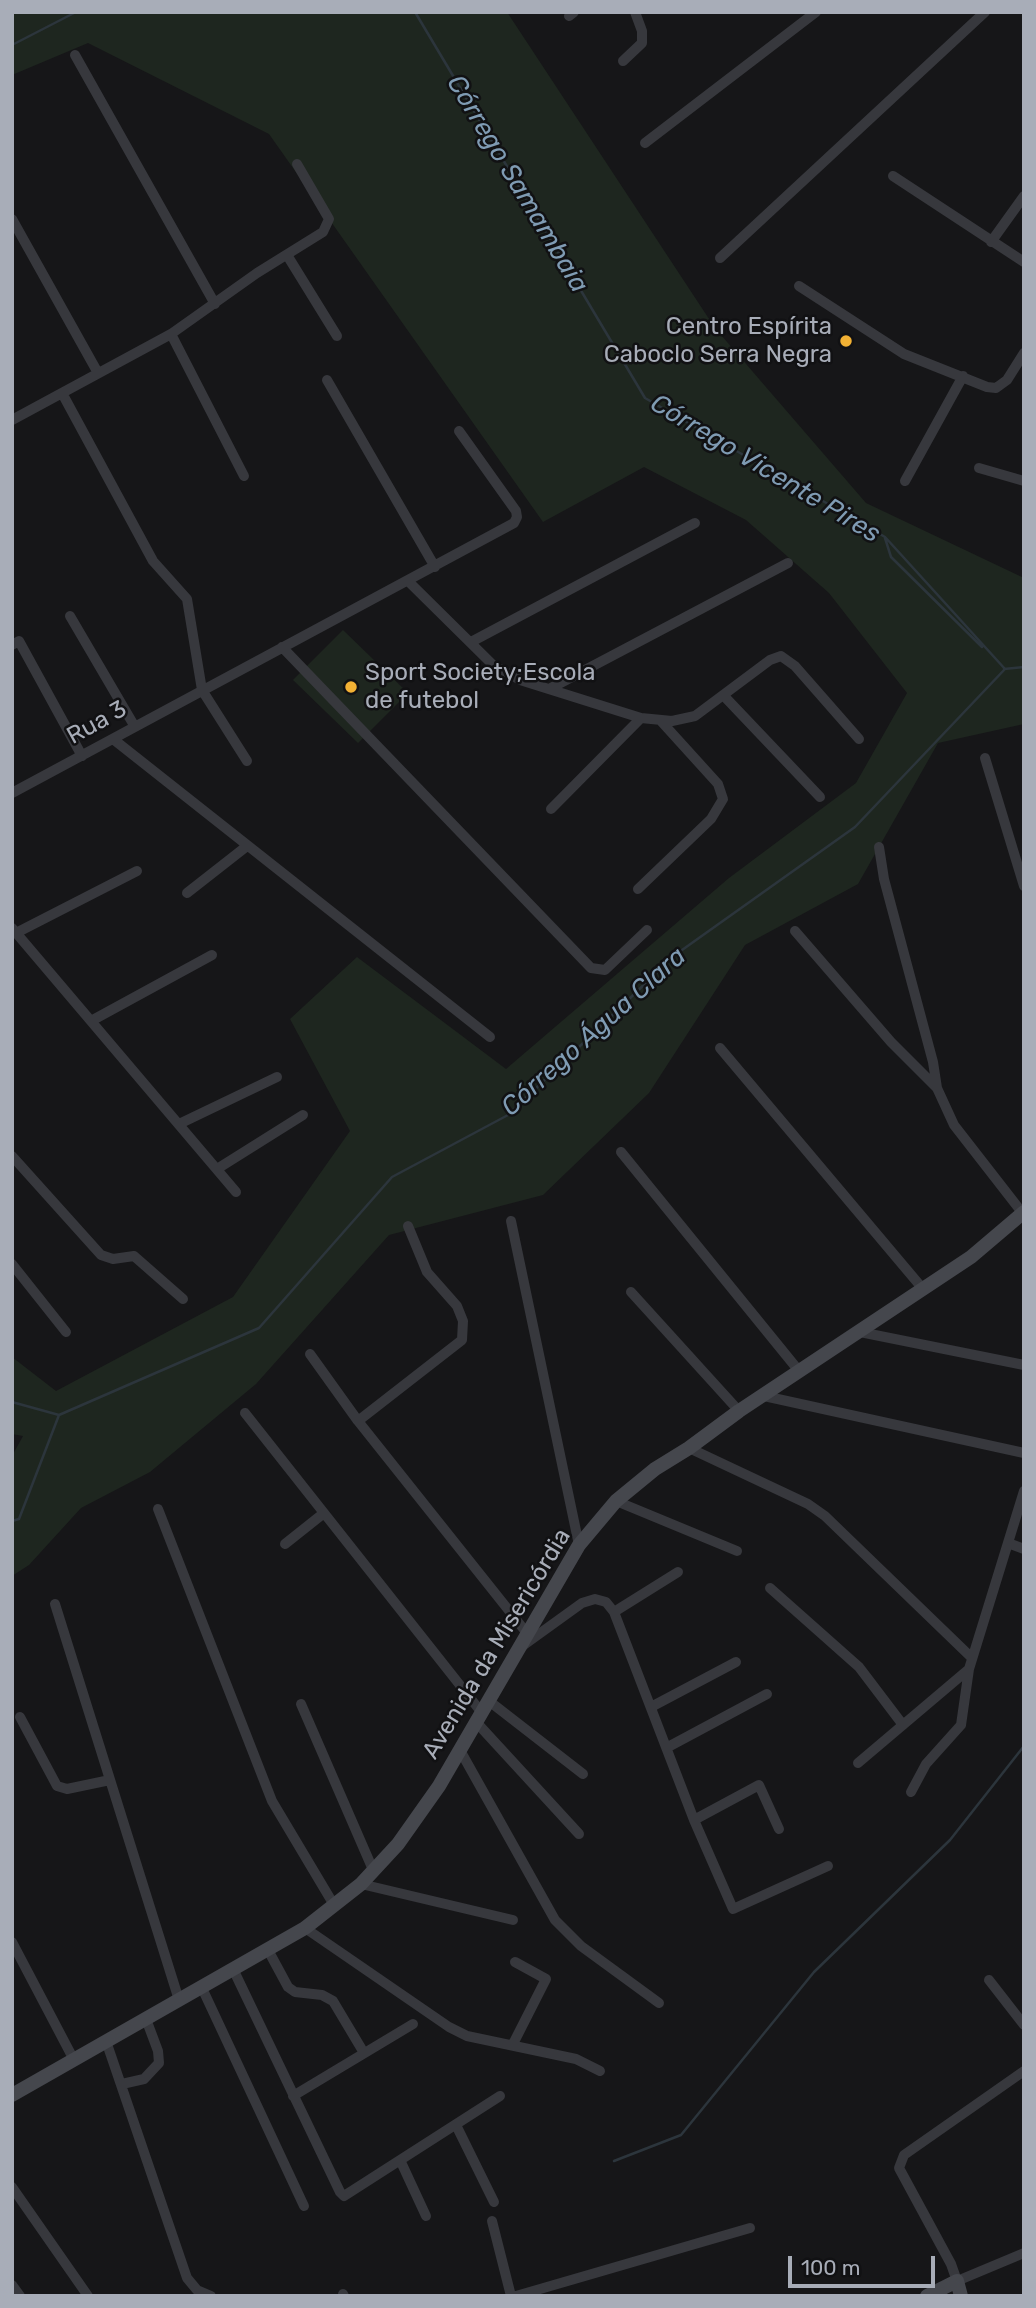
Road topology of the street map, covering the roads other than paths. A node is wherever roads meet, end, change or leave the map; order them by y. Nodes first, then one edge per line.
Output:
1 (635, 12) edge
2 (816, 12) edge
3 (985, 12) edge
4 (75, 55) dead end
5 (623, 61) dead end
6 (645, 143) dead end
7 (297, 164) dead end
8 (893, 176) dead end
9 (1024, 196) edge
10 (12, 219) edge
11 (991, 242) junction
12 (287, 255) junction
13 (720, 258) dead end
14 (1024, 262) edge
15 (799, 286) dead end
16 (215, 304) junction
17 (170, 334) junction
18 (337, 336) dead end
19 (1024, 353) edge
20 (98, 373) junction
21 (963, 376) junction
22 (327, 380) dead end
23 (62, 393) junction
24 (12, 420) edge
25 (459, 431) dead end
26 (979, 468) dead end
27 (244, 476) dead end
28 (905, 481) dead end
29 (1024, 481) edge
30 (695, 523) dead end
31 (788, 563) dead end
32 (435, 567) junction
33 (408, 581) junction
34 (70, 616) dead end
35 (471, 642) junction
36 (12, 645) edge
37 (282, 647) junction
38 (551, 688) junction
39 (202, 690) junction
40 (724, 696) junction
41 (641, 718) junction
42 (660, 720) junction
43 (135, 727) junction
44 (113, 739) junction
45 (859, 739) dead end
46 (82, 756) junction
47 (985, 758) dead end
48 (247, 761) dead end
49 (12, 793) edge
50 (820, 797) dead end
51 (551, 809) dead end
52 (247, 846) junction
53 (879, 847) dead end
54 (137, 871) dead end
55 (1024, 886) edge
56 (638, 889) dead end
57 (187, 893) dead end
58 (14, 930) edge
59 (647, 930) dead end
60 (795, 931) dead end
61 (212, 955) dead end
62 (91, 1021) junction
63 (490, 1037) dead end
64 (720, 1048) dead end
65 (277, 1077) dead end
66 (937, 1088) junction
67 (303, 1115) dead end
68 (179, 1125) junction
69 (621, 1152) dead end
70 (12, 1156) edge
71 (217, 1169) junction
72 (236, 1192) dead end
73 (1023, 1213) edge
74 (511, 1221) dead end
75 (408, 1226) dead end
76 (12, 1264) edge
77 (923, 1289) junction
78 (631, 1292) dead end
79 (183, 1299) dead end
80 (66, 1332) dead end
81 (860, 1332) junction
82 (310, 1354) dead end
83 (1024, 1366) edge
84 (799, 1371) junction
85 (764, 1396) junction
86 (738, 1411) junction
87 (245, 1413) dead end
88 (358, 1420) junction
89 (689, 1448) junction
90 (1024, 1453) edge
91 (1024, 1491) edge
92 (616, 1502) junction
93 (158, 1509) dead end
94 (324, 1513) junction
95 (1008, 1543) junction
96 (285, 1544) dead end
97 (579, 1545) junction
98 (1024, 1549) edge
99 (737, 1550) dead end
100 (678, 1572) dead end
101 (770, 1588) dead end
102 (55, 1604) dead end
103 (614, 1612) junction
104 (526, 1632) junction
105 (516, 1650) junction
106 (972, 1658) junction
107 (736, 1662) dead end
108 (969, 1669) junction
109 (767, 1694) dead end
110 (300, 1704) dead end
111 (652, 1707) junction
112 (482, 1712) junction
113 (20, 1717) dead end
114 (902, 1724) junction
115 (668, 1747) junction
116 (461, 1752) junction
117 (858, 1763) dead end
118 (583, 1774) dead end
119 (110, 1780) junction
120 (911, 1792) dead end
121 (694, 1820) junction
122 (779, 1829) dead end
123 (579, 1835) dead end
124 (828, 1866) dead end
125 (374, 1872) junction
126 (361, 1884) junction
127 (334, 1905) junction
128 (513, 1920) dead end
129 (304, 1928) junction
130 (12, 1942) edge
131 (268, 1950) junction
132 (514, 1962) dead end
133 (234, 1971) junction
134 (989, 1980) dead end
135 (202, 1988) junction
136 (179, 2000) junction
137 (659, 2003) dead end
138 (146, 2019) junction
139 (413, 2024) dead end
140 (1024, 2025) edge
141 (106, 2041) junction
142 (513, 2044) junction
143 (364, 2053) junction
144 (74, 2060) junction
145 (600, 2071) dead end
146 (1024, 2071) edge
147 (122, 2084) junction
148 (12, 2095) edge
149 (293, 2096) junction
150 (500, 2096) dead end
151 (456, 2125) junction
152 (401, 2162) junction
153 (12, 2187) edge
154 (494, 2202) dead end
155 (304, 2206) dead end
156 (426, 2216) dead end
157 (492, 2221) dead end
158 (750, 2228) dead end
159 (1024, 2253) edge
160 (12, 2285) edge
161 (959, 2289) edge
162 (20, 2296) edge
163 (88, 2296) edge
164 (211, 2296) edge
165 (513, 2296) edge
166 (927, 2296) edge

1 - 5 street
2 - 6 street
3 - 13 street
4 - 16 street
7 - 12 street
8 - 11 street
9 - 11 street
10 - 20 street
11 - 14 street
12 - 16 street
12 - 18 street
15 - 21 street
16 - 17 street
17 - 20 street
17 - 27 street
19 - 21 street
20 - 23 street
21 - 28 street
22 - 32 street
23 - 24 street
23 - 39 street
25 - 32 street, Rua 3
26 - 29 street
30 - 35 street
31 - 38 street
32 - 33 street, Rua 3
33 - 35 street
33 - 37 street, Rua 3
34 - 43 street
35 - 38 street
36 - 46 street
37 - 39 street, Rua 3
37 - 59 street
38 - 41 street
39 - 43 street, Rua 3
39 - 48 street
40 - 42 street
40 - 45 street
40 - 50 street
41 - 42 street
41 - 51 street
42 - 56 street
43 - 44 street, Rua 3
44 - 46 street, Rua 3
44 - 52 street
46 - 49 street, Rua 3
47 - 55 street
52 - 57 street
52 - 63 street
53 - 66 street
54 - 58 street
58 - 62 street
60 - 66 street
61 - 62 street
62 - 68 street
64 - 77 street
65 - 68 street
66 - 73 street
67 - 71 street
68 - 71 street
69 - 84 street
70 - 79 street
71 - 72 street
73 - 77 street, Avenida da Misericórdia
74 - 97 street
75 - 88 street
76 - 80 street
77 - 81 street, Avenida da Misericórdia
78 - 86 street
81 - 83 street
81 - 84 street, Avenida da Misericórdia
82 - 88 street
84 - 85 street, Avenida da Misericórdia
85 - 86 street, Avenida da Misericórdia
85 - 90 street
86 - 89 street, Avenida da Misericórdia
87 - 94 street
88 - 104 street
89 - 92 street, Avenida da Misericórdia
89 - 106 street
91 - 95 street
92 - 97 street, Avenida da Misericórdia
92 - 99 street
93 - 127 street
94 - 96 street
94 - 112 street
95 - 98 street
95 - 106 street
97 - 104 street, Avenida da Misericórdia
100 - 103 street
101 - 114 street
102 - 119 street
103 - 105 street
103 - 111 street
104 - 105 street, Avenida da Misericórdia
105 - 112 street, Avenida da Misericórdia
106 - 108 street
107 - 111 street
108 - 114 street
108 - 120 street
109 - 115 street
110 - 125 street
111 - 115 street
112 - 116 street, Avenida da Misericórdia
112 - 118 street
112 - 123 street
113 - 119 street
114 - 117 street
115 - 121 street
116 - 125 street, Avenida da Misericórdia
116 - 137 street
119 - 136 street
121 - 122 street
121 - 124 street
125 - 126 street, Avenida da Misericórdia
126 - 127 street, Avenida da Misericórdia
126 - 128 street
127 - 129 street, Avenida da Misericórdia
129 - 131 street, Avenida da Misericórdia
129 - 142 street
130 - 144 street
131 - 133 street, Avenida da Misericórdia
131 - 143 street
132 - 142 street
133 - 135 street, Avenida da Misericórdia
133 - 149 street
134 - 140 street
135 - 136 street, Avenida da Misericórdia
135 - 155 street
136 - 138 street, Avenida da Misericórdia
138 - 141 street, Avenida da Misericórdia
138 - 147 street
139 - 143 street
141 - 144 street, Avenida da Misericórdia
141 - 147 street
142 - 145 street
143 - 149 street
144 - 148 street, Avenida da Misericórdia
146 - 161 street
147 - 164 street
149 - 152 street
150 - 151 street
151 - 152 street
151 - 154 street
152 - 156 street
153 - 163 street
157 - 165 street
158 - 165 street
159 - 161 street
160 - 162 street
161 - 166 street

